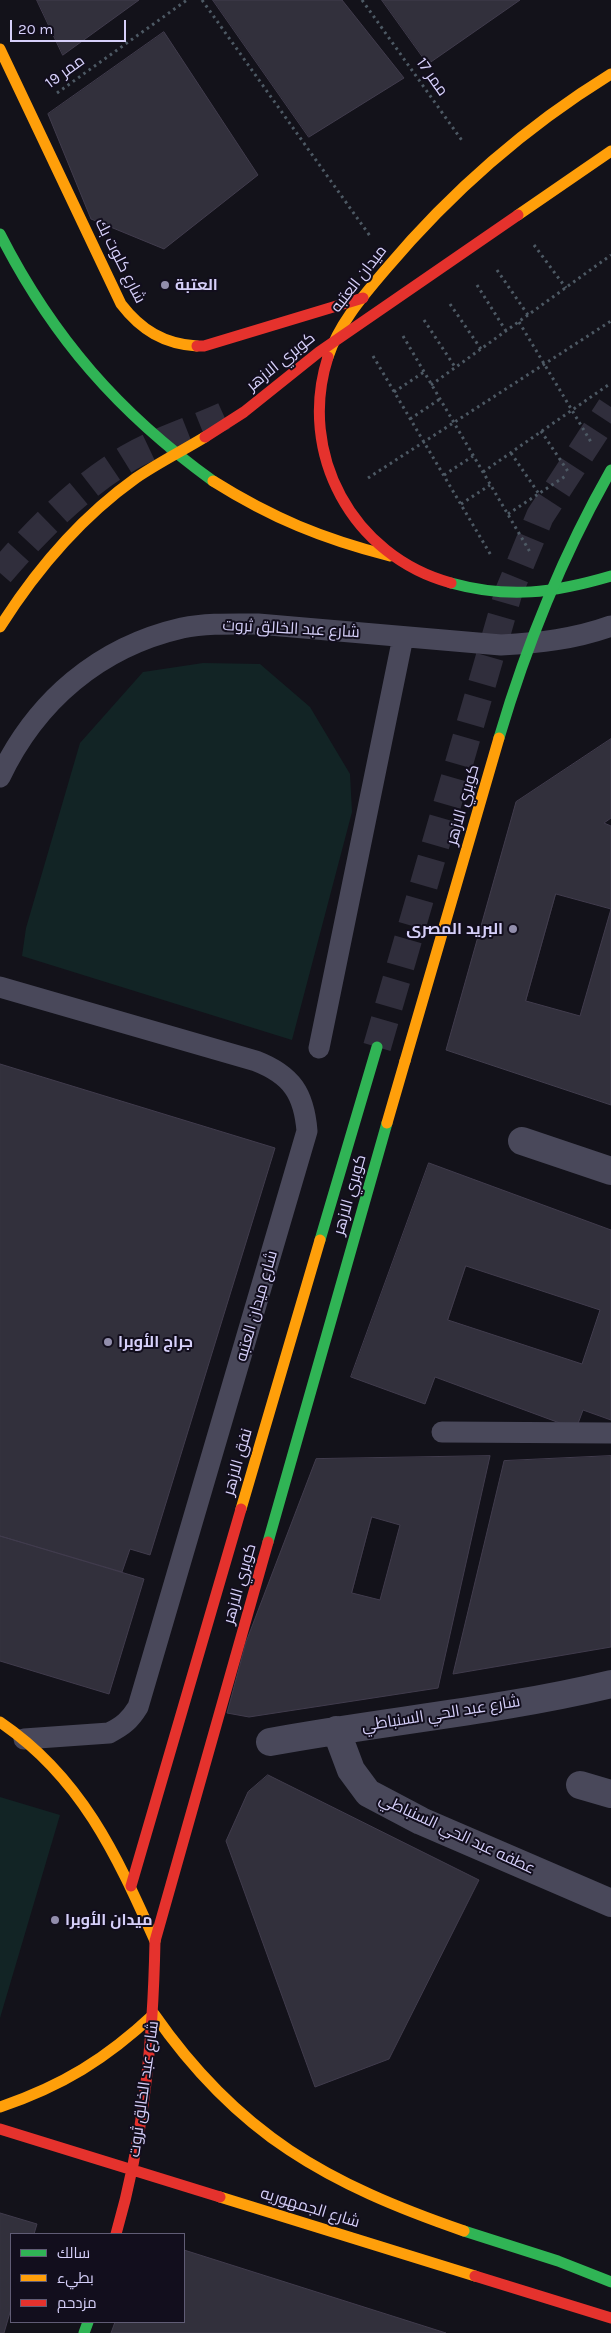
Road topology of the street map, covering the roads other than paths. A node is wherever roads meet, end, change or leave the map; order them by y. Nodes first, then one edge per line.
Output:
1 (0, 49) edge
2 (611, 74) edge
3 (611, 151) edge
4 (0, 234) edge
5 (363, 298) junction
6 (611, 470) edge
7 (396, 558) junction
8 (611, 576) edge
9 (611, 626) edge
10 (0, 627) edge
11 (403, 636) junction
12 (0, 777) edge
13 (0, 987) edge
14 (377, 1047) tunnel mouth
15 (319, 1048) dead end
16 (522, 1141) dead end
17 (611, 1171) edge
18 (442, 1432) dead end
19 (611, 1432) edge
20 (611, 1684) edge
21 (0, 1722) edge
22 (336, 1730) junction
23 (24, 1739) junction
24 (270, 1742) dead end
25 (580, 1786) dead end
26 (611, 1794) edge
27 (131, 1886) junction
28 (611, 1902) edge
29 (155, 1941) junction
30 (154, 2014) junction
31 (0, 2107) edge
32 (0, 2129) edge
33 (133, 2171) junction
34 (116, 2233) edge
35 (611, 2282) edge
36 (611, 2318) edge

1 - 5 main road, شارع كلوت بك
2 - 5 main road, ميدان العتبه
3 - 10 main road, كوبري الازهر, bridge
4 - 7 main road
5 - 7 main road, ميدان العتبه
6 - 29 main road, كوبري الازهر, bridge
7 - 8 main road, ميدان العتبه
9 - 11 lane, شارع عبد الخالق ثروت
11 - 12 lane, شارع عبد الخالق ثروت
11 - 15 lane
13 - 23 lane, شارع ميدان العتبه
14 - 27 main road, نفق الازهر
16 - 17 street
18 - 19 lane
20 - 22 street, شارع عبد الحي السنباطي
21 - 23 main road
22 - 24 street, شارع عبد الحي السنباطي
22 - 28 street, عطفه عبد الحي السنباطي
23 - 27 main road
25 - 26 street
27 - 29 main road
29 - 30 main road, شارع عبد الخالق ثروت
30 - 31 main road
30 - 33 main road, شارع عبد الخالق ثروت
30 - 35 main road, شارع الجمهوريه
32 - 33 main road, شارع الجمهوريه
33 - 34 main road, شارع عبد الخالق ثروت
33 - 36 main road, شارع الجمهوريه

